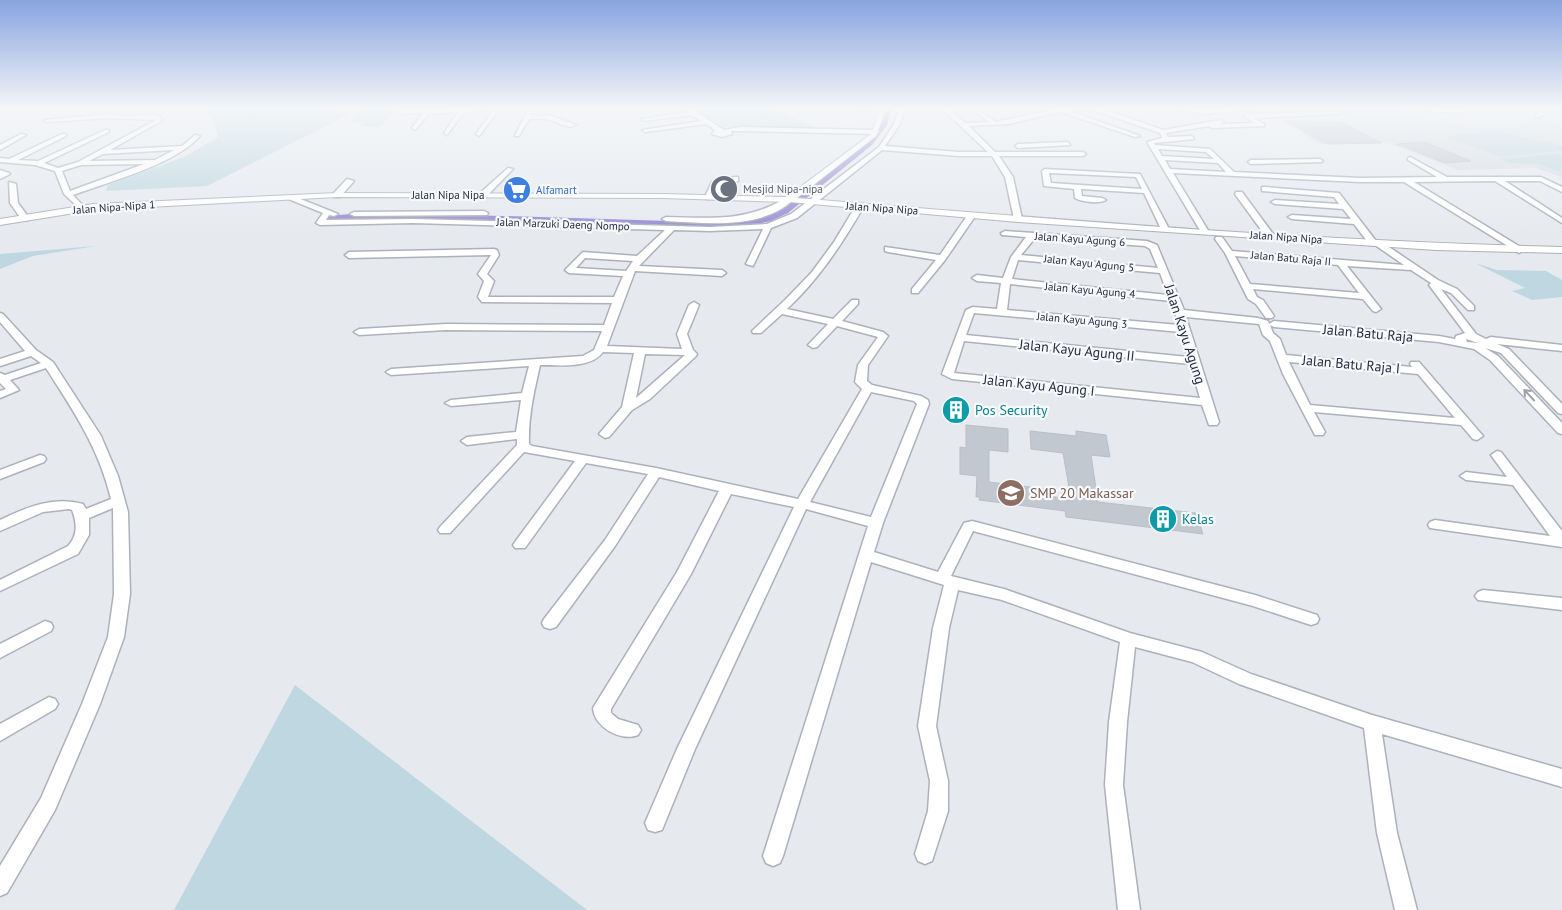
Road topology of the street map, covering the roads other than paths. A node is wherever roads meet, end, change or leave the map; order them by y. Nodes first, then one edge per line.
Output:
1 (33, 149) edge
2 (67, 149) edge
3 (105, 149) edge
4 (153, 149) edge
5 (181, 149) edge
6 (857, 149) edge
7 (879, 149) edge
8 (900, 149) edge
9 (988, 149) edge
10 (1155, 149) edge
11 (1198, 149) edge
12 (100, 152) junction
13 (993, 154) junction
14 (1083, 154) dead end
15 (1160, 158) junction
16 (1410, 159) dead end
17 (0, 160) edge
18 (10, 160) junction
19 (1220, 161) junction
20 (1320, 161) dead end
21 (80, 162) junction
22 (156, 162) junction
23 (38, 164) junction
24 (510, 169) dead end
25 (58, 170) junction
26 (1168, 171) junction
27 (0, 172) edge
28 (1232, 174) junction
29 (1262, 174) junction
30 (0, 177) edge
31 (1495, 178) junction
32 (735, 179) dead end
33 (1445, 179) junction
34 (1406, 180) junction
35 (350, 181) dead end
36 (12, 184) dead end
37 (1077, 187) junction
38 (1265, 189) dead end
39 (1562, 190) edge
40 (1146, 191) junction
41 (68, 194) junction
42 (1239, 194) dead end
43 (483, 195) junction
44 (337, 196) junction
45 (709, 197) junction
46 (1284, 197) dead end
47 (290, 198) junction
48 (791, 200) junction
49 (1102, 200) dead end
50 (201, 202) joint
51 (810, 202) junction
52 (1275, 202) dead end
53 (1343, 204) junction
54 (860, 206) junction
55 (80, 208) junction
56 (490, 214) dead end
57 (530, 215) dead end
58 (972, 215) junction
59 (1292, 217) dead end
60 (24, 218) junction
61 (323, 218) junction
62 (1018, 219) junction
63 (1562, 221) edge
64 (0, 222) edge
65 (1357, 222) junction
66 (768, 226) junction
67 (672, 228) junction
68 (1165, 228) junction
69 (1205, 232) junction
70 (1005, 233) dead end
71 (1032, 236) junction
72 (1270, 236) junction
73 (1219, 238) dead end
74 (1375, 243) junction
75 (1154, 247) joint
76 (888, 249) dead end
77 (1519, 250) junction
78 (1562, 250) edge
79 (1229, 253) junction
80 (349, 255) dead end
81 (1015, 257) junction
82 (942, 258) junction
83 (638, 259) junction
84 (1341, 263) junction
85 (750, 264) dead end
86 (1408, 268) dead end
87 (630, 271) junction
88 (1164, 271) junction
89 (722, 273) dead end
90 (977, 278) dead end
91 (1005, 281) junction
92 (1246, 286) junction
93 (1434, 286) dead end
94 (915, 292) dead end
95 (1366, 296) junction
96 (1175, 299) junction
97 (617, 300) junction
98 (855, 302) dead end
99 (694, 305) dead end
100 (1471, 308) dead end
101 (1376, 309) dead end
102 (978, 310) joint
103 (782, 311) junction
104 (1002, 312) junction
105 (1180, 313) junction
106 (1265, 320) junction
107 (2, 322) edge
108 (835, 322) junction
109 (607, 328) junction
110 (1185, 329) junction
111 (757, 331) dead end
112 (359, 332) dead end
113 (960, 338) junction
114 (1473, 340) junction
115 (813, 345) dead end
116 (1562, 348) edge
117 (602, 349) junction
118 (640, 350) junction
119 (32, 352) junction
120 (688, 352) junction
121 (1282, 358) junction
122 (1194, 361) junction
123 (0, 362) edge
124 (535, 362) junction
125 (48, 364) junction
126 (391, 372) dead end
127 (2, 378) edge
128 (868, 388) junction
129 (0, 394) edge
130 (527, 396) junction
131 (1208, 402) junction
132 (451, 403) dead end
133 (628, 408) junction
134 (1306, 408) junction
135 (1562, 411) edge
136 (1213, 422) dead end
137 (1464, 422) junction
138 (1562, 430) edge
139 (1319, 432) dead end
140 (605, 434) dead end
141 (1477, 436) dead end
142 (468, 441) dead end
143 (523, 441) junction
144 (1497, 455) dead end
145 (40, 459) dead end
146 (583, 459) junction
147 (656, 472) junction
148 (0, 475) edge
149 (1466, 476) dead end
150 (1519, 482) junction
151 (727, 489) junction
152 (118, 501) junction
153 (802, 504) junction
154 (82, 516) junction
155 (876, 523) junction
156 (1435, 525) dead end
157 (0, 526) edge
158 (445, 530) dead end
159 (1562, 541) edge
160 (520, 545) dead end
161 (866, 555) junction
162 (947, 581) junction
163 (0, 586) edge
164 (1483, 596) dead end
165 (1562, 604) edge
166 (1310, 620) dead end
167 (550, 623) dead end
168 (44, 628) dead end
169 (1128, 639) junction
170 (0, 652) edge
171 (49, 704) dead end
172 (1372, 723) junction
173 (632, 730) dead end
174 (0, 733) edge
175 (1562, 778) edge
176 (655, 823) dead end
177 (925, 854) dead end
178 (773, 856) dead end
179 (0, 886) edge
180 (1129, 910) edge
181 (1406, 910) edge

1 - 18 street
2 - 23 street
3 - 12 street
4 - 12 street
5 - 22 street
6 - 48 street
7 - 51 street, Jalan Marzuki Daeng Nompo
8 - 13 street
9 - 13 street
10 - 15 street
11 - 19 street
12 - 21 street
13 - 14 street
13 - 62 street
15 - 19 street
15 - 26 street
16 - 33 street
17 - 18 street
18 - 23 street
19 - 28 street
20 - 29 street
21 - 22 street
21 - 25 street
22 - 41 street
23 - 25 street
24 - 43 street
25 - 41 street
26 - 28 street
26 - 69 street
27 - 30 street
28 - 29 street
29 - 34 street
31 - 33 street
31 - 39 street
31 - 63 street
32 - 45 street
33 - 34 street
34 - 77 street
35 - 44 street
36 - 60 street
37 - 40 street
37 - 40 street
37 - 49 street
38 - 53 street
40 - 68 street
41 - 55 street
42 - 72 street
43 - 44 street, Jalan Nipa Nipa
43 - 45 street, Jalan Nipa Nipa
44 - 47 street, Jalan Nipa Nipa
45 - 48 street, Jalan Nipa Nipa
46 - 53 street
47 - 50 street, Jalan Nipa Nipa
47 - 61 street
48 - 51 street, Jalan Nipa Nipa
48 - 57 street
50 - 55 street, Jalan Nipa-Nipa 1
51 - 54 street, Jalan Nipa Nipa
51 - 66 street, Jalan Marzuki Daeng Nompo
52 - 53 street
53 - 65 street
54 - 58 street, Jalan Nipa Nipa
54 - 103 street
55 - 60 street, Jalan Nipa-Nipa 1
56 - 61 street
58 - 62 street, Jalan Nipa Nipa
58 - 82 street
59 - 65 street
60 - 64 street, Jalan Nipa-Nipa 1
61 - 67 street, Jalan Marzuki Daeng Nompo
62 - 68 street, Jalan Nipa Nipa
65 - 74 street
66 - 67 street, Jalan Marzuki Daeng Nompo
66 - 85 street
67 - 83 street
68 - 69 street, Jalan Nipa Nipa
69 - 72 street, Jalan Nipa Nipa
70 - 71 street, Jalan Kayu Agung 6
71 - 75 street, Jalan Kayu Agung 6
71 - 81 street
72 - 74 street, Jalan Nipa Nipa
73 - 79 street
74 - 77 street, Jalan Nipa Nipa
74 - 100 street
75 - 88 street, Jalan Kayu Agung
76 - 82 street
77 - 78 street, Jalan Nipa Nipa
79 - 84 street, Jalan Batu Raja II
79 - 92 street
80 - 97 street
81 - 88 street, Jalan Kayu Agung 5
81 - 91 street
82 - 94 street
83 - 87 street
83 - 87 street
84 - 86 street
84 - 95 street, Jalan Batu Raja II
87 - 89 street
87 - 97 street
88 - 96 street, Jalan Kayu Agung
90 - 91 street, Jalan Kayu Agung 4
91 - 96 street, Jalan Kayu Agung 4
91 - 104 street
92 - 95 street
92 - 106 street
93 - 114 street
95 - 101 street, Jalan Batu Raja II
96 - 105 street, Jalan Kayu Agung
97 - 109 street
98 - 108 street
99 - 120 street
102 - 104 street, Jalan Kayu Agung 3
102 - 113 street, Jalan Kayu Agung I
103 - 108 street
103 - 111 street
104 - 110 street, Jalan Kayu Agung 3
105 - 106 street, Jalan Batu Raja
105 - 110 street, Jalan Kayu Agung
106 - 114 street, Jalan Batu Raja
106 - 121 street
107 - 119 street
108 - 115 street
108 - 128 street
109 - 112 street
109 - 117 street
110 - 122 street, Jalan Kayu Agung
113 - 122 street, Jalan Kayu Agung II
113 - 131 street, Jalan Kayu Agung I
114 - 116 street
114 - 135 street
138 -> 114 street, Jalan Batu Raja
117 - 118 street
117 - 124 street
118 - 120 street
118 - 133 street
119 - 123 street
119 - 125 street
120 - 133 street
121 - 134 street
121 - 137 street, Jalan Batu Raja I
122 - 131 street, Jalan Kayu Agung
124 - 126 street
124 - 130 street
125 - 127 street
125 - 152 street
127 - 129 street
128 - 153 street
128 - 155 street
130 - 132 street
130 - 143 street
131 - 136 street, Jalan Kayu Agung
133 - 140 street
134 - 137 street
134 - 139 street
137 - 141 street
142 - 143 street
143 - 146 street
143 - 158 street
144 - 150 street
145 - 148 street
146 - 147 street
146 - 160 street
147 - 151 street
147 - 167 street
149 - 150 street
150 - 159 street
151 - 153 street
151 - 173 street
152 - 154 street
152 - 179 street
153 - 155 street
153 - 176 street
154 - 157 street
154 - 163 street
155 - 161 street
156 - 159 street
161 - 162 street
161 - 178 street
162 - 166 street
162 - 169 street
162 - 177 street
164 - 165 street
168 - 170 street
169 - 172 street
169 - 180 street
171 - 174 street
172 - 175 street
172 - 181 street

